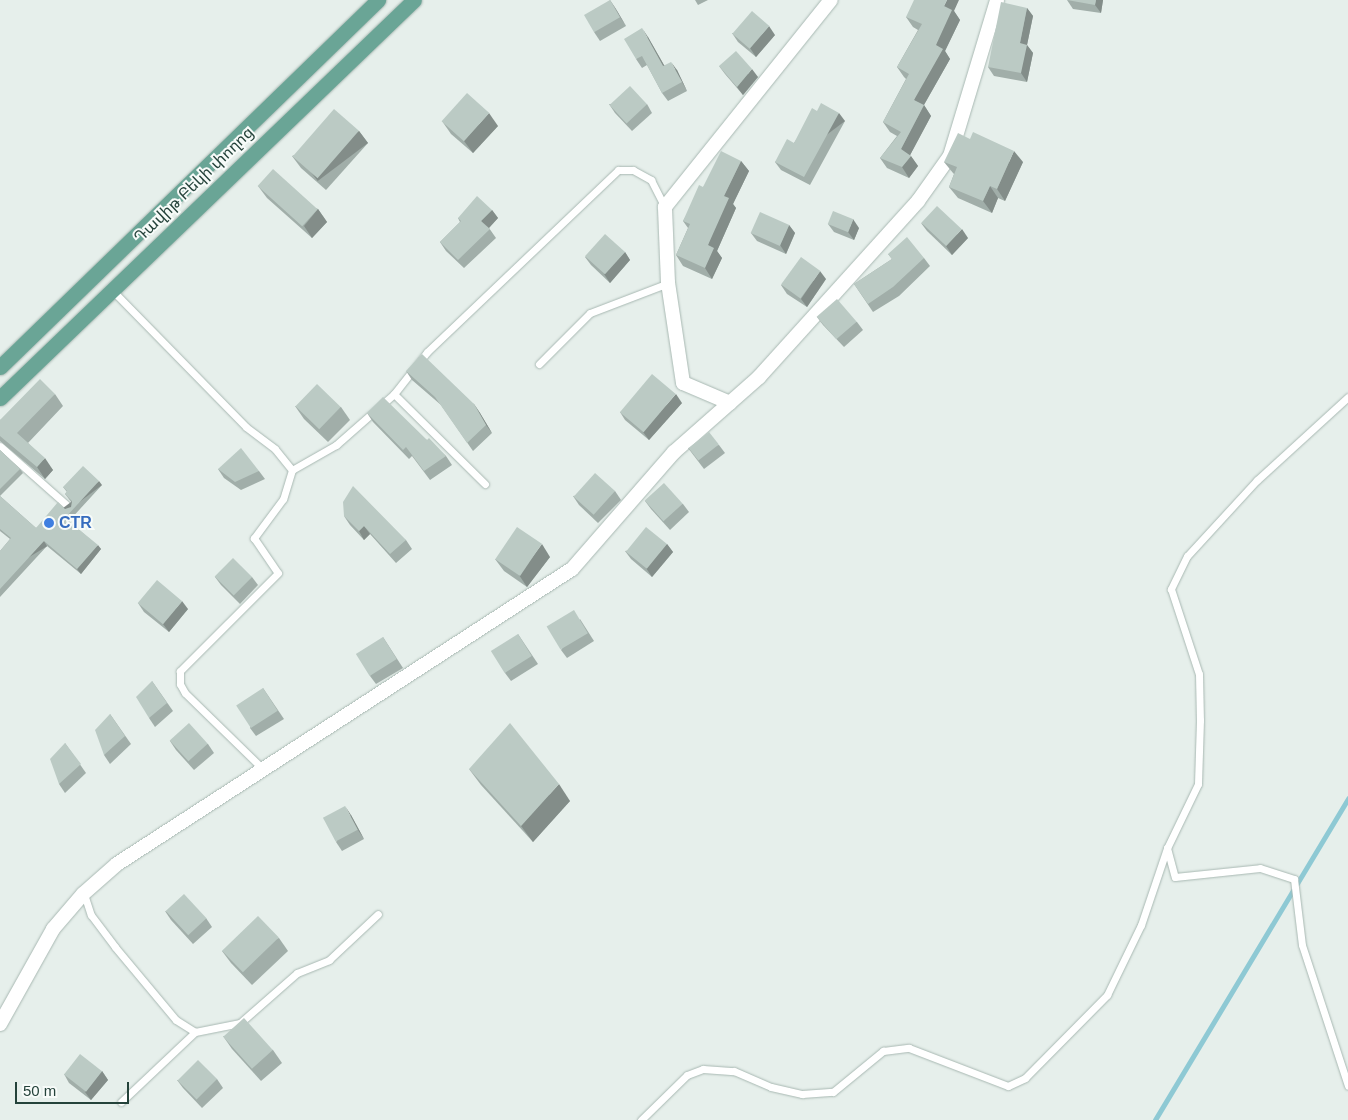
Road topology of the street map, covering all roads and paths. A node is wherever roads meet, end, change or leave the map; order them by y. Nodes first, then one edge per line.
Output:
1 (378, 0) edge
2 (414, 0) edge
3 (832, 0) edge
4 (997, 0) edge
5 (206, 169) junction
6 (220, 184) junction
7 (665, 207) junction
8 (668, 283) junction
9 (111, 289) junction
10 (539, 364) dead end
11 (0, 367) edge
12 (394, 394) junction
13 (1348, 397) edge
14 (0, 398) edge
15 (730, 403) junction
16 (0, 446) edge
17 (292, 470) junction
18 (485, 484) dead end
19 (70, 508) edge
20 (264, 770) junction
21 (1167, 848) junction
22 (84, 894) junction
23 (378, 914) dead end
24 (0, 1024) edge
25 (195, 1032) junction
26 (1348, 1086) edge
27 (121, 1102) dead end
28 (641, 1120) edge

1 - 5 main road, Դավիթ Բեկի փողոց
2 - 6 main road, Դավիթ Բեկի փողոց
3 - 7 street
4 - 15 street
5 - 6 main road
5 - 11 main road, Դավիթ Բեկի փողոց
6 - 9 main road, Դավիթ Բեկի փողոց
7 - 8 street
7 - 12 lane
8 - 10 lane
8 - 15 street
9 - 14 main road, Դավիթ Բեկի փողոց
9 - 17 lane
12 - 17 lane
12 - 18 lane
13 - 21 lane
15 - 20 street
16 - 19 lane
17 - 20 lane
20 - 22 street
21 - 26 lane
21 - 28 lane
22 - 24 street
22 - 25 lane
23 - 25 lane
25 - 27 lane

